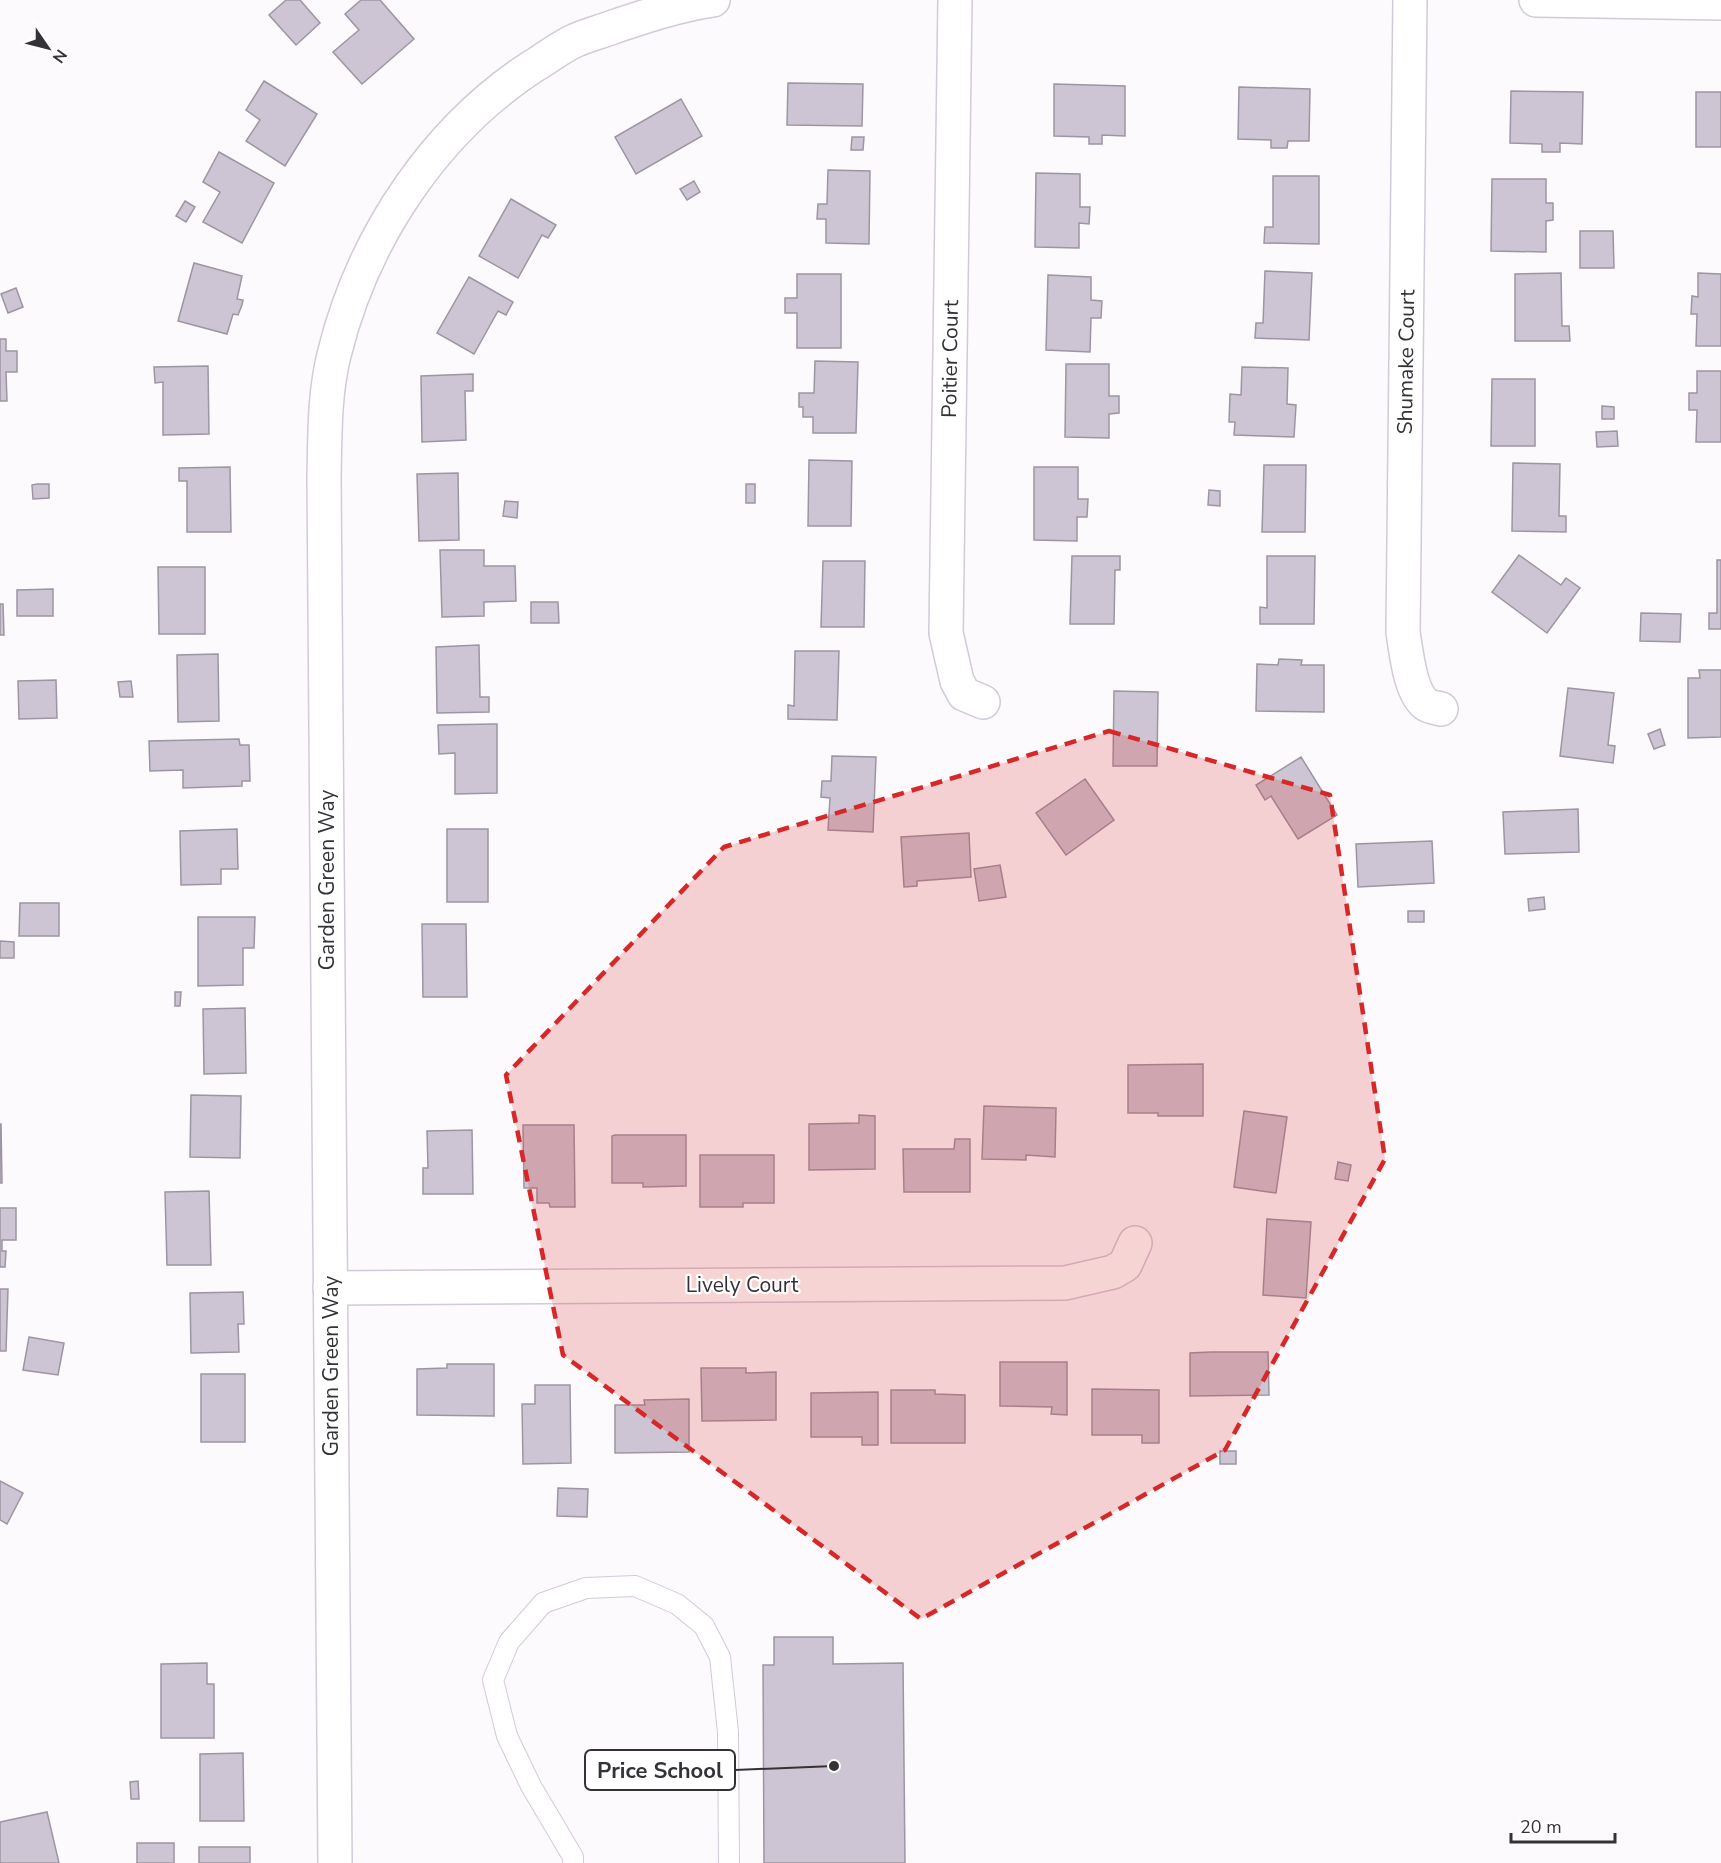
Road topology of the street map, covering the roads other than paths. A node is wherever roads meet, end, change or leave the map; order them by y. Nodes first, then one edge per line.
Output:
1 (713, 0) edge
2 (955, 0) edge
3 (1410, 0) edge
4 (1536, 0) edge
5 (1721, 3) edge
6 (619, 12) edge
7 (983, 702) dead end
8 (1441, 709) dead end
9 (1136, 1243) dead end
10 (330, 1288) junction
11 (335, 1863) edge
12 (573, 1863) edge
13 (729, 1863) edge

1 - 6 street, Garden Green Way
2 - 7 street, Poitier Court
3 - 8 street, Shumake Court
4 - 5 street
6 - 10 street, Garden Green Way
9 - 10 street, Lively Court
10 - 11 street, Garden Green Way
12 - 13 lane

